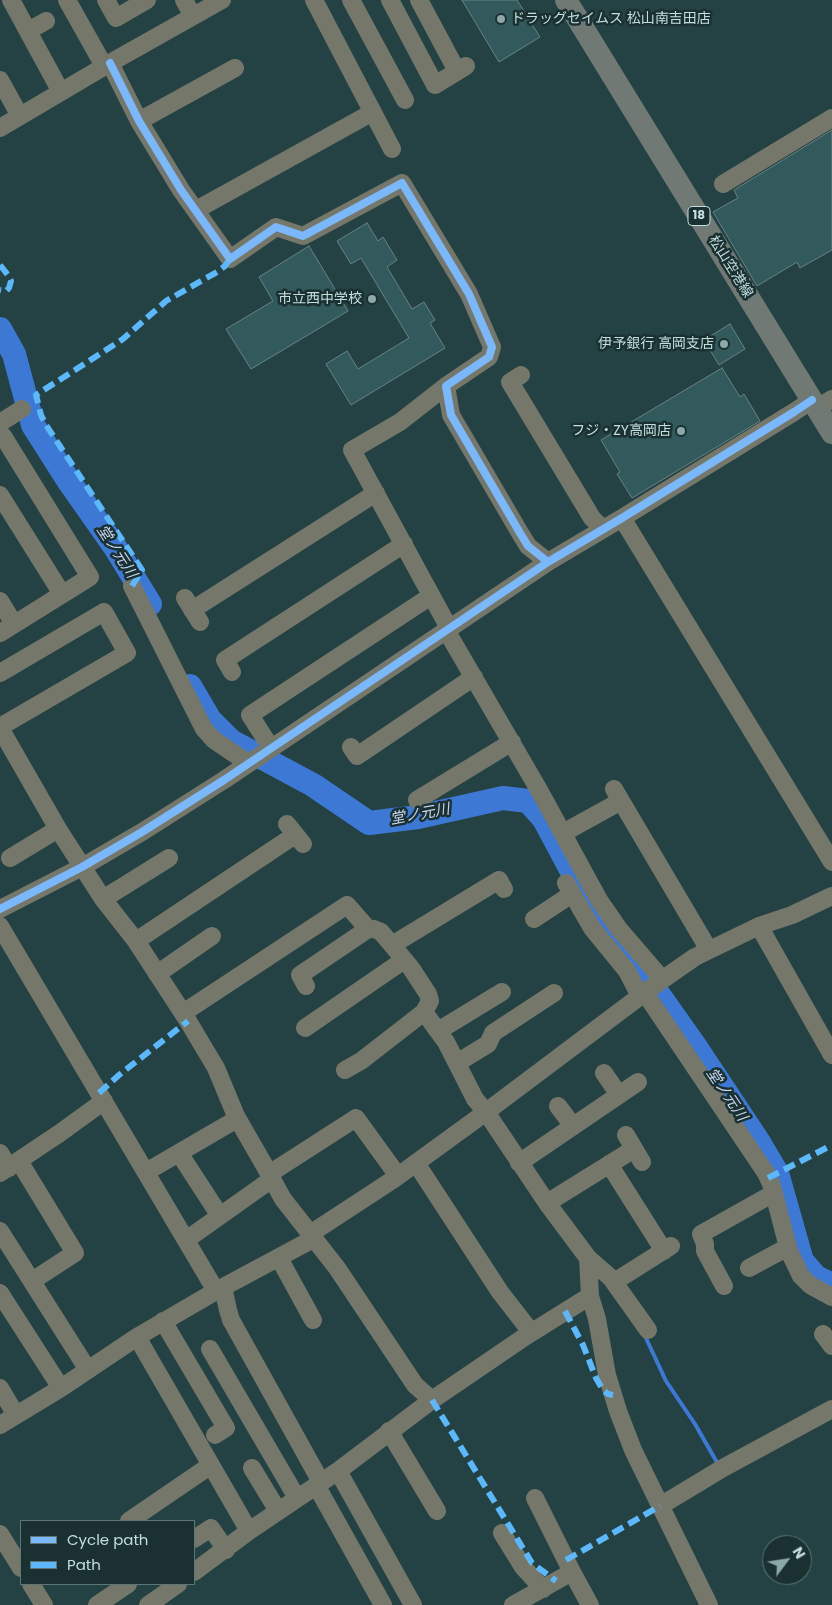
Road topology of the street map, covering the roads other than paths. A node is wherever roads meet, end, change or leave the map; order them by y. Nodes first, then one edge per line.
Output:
1 (11, 0) edge
2 (67, 0) edge
3 (106, 0) edge
4 (147, 0) edge
5 (184, 0) edge
6 (222, 0) edge
7 (314, 0) edge
8 (351, 0) edge
9 (390, 0) edge
10 (418, 0) edge
11 (566, 0) edge
12 (193, 16) junction
13 (46, 21) dead end
14 (28, 31) junction
15 (107, 65) junction
16 (235, 68) dead end
17 (0, 80) edge
18 (60, 92) junction
19 (405, 99) dead end
20 (373, 112) junction
21 (20, 116) junction
22 (832, 118) edge
23 (139, 120) junction
24 (0, 128) edge
25 (392, 149) dead end
26 (723, 184) dead end
27 (196, 210) junction
28 (521, 375) dead end
29 (446, 386) junction
30 (820, 402) edge
31 (22, 408) dead end
32 (0, 423) edge
33 (832, 433) edge
34 (0, 434) edge
35 (376, 493) junction
36 (0, 495) edge
37 (622, 518) junction
38 (603, 529) junction
39 (404, 544) junction
40 (548, 562) junction
41 (132, 586) dead end
42 (62, 594) junction
43 (431, 596) junction
44 (0, 601) edge
45 (192, 610) dead end
46 (7, 629) edge
47 (448, 629) junction
48 (232, 672) dead end
49 (0, 673) edge
50 (474, 677) junction
51 (0, 728) edge
52 (512, 742) junction
53 (351, 747) dead end
54 (271, 748) junction
55 (248, 763) junction
56 (417, 800) dead end
57 (58, 829) junction
58 (563, 833) junction
59 (295, 834) dead end
60 (10, 858) dead end
61 (170, 858) dead end
62 (832, 862) edge
63 (82, 867) junction
64 (504, 889) dead end
65 (832, 896) edge
66 (103, 899) junction
67 (0, 909) edge
68 (534, 919) dead end
69 (0, 926) edge
70 (759, 926) junction
71 (368, 929) junction
72 (212, 936) dead end
73 (136, 941) junction
74 (392, 945) junction
75 (709, 950) junction
76 (404, 960) junction
77 (157, 974) junction
78 (306, 986) dead end
79 (651, 988) junction
80 (502, 992) dead end
81 (554, 993) dead end
82 (424, 1012) junction
83 (183, 1013) junction
84 (305, 1028) dead end
85 (438, 1031) junction
86 (832, 1055) edge
87 (457, 1064) junction
88 (345, 1070) dead end
89 (604, 1073) dead end
90 (638, 1082) dead end
91 (619, 1095) junction
92 (104, 1101) junction
93 (558, 1106) dead end
94 (486, 1112) junction
95 (237, 1119) junction
96 (573, 1126) junction
97 (634, 1149) dead end
98 (0, 1152) edge
99 (179, 1153) junction
100 (416, 1163) junction
101 (519, 1163) junction
102 (609, 1164) junction
103 (9, 1167) edge
104 (146, 1172) junction
105 (270, 1176) junction
106 (398, 1176) junction
107 (774, 1194) junction
108 (547, 1203) junction
109 (220, 1216) junction
110 (0, 1231) edge
111 (311, 1237) junction
112 (186, 1240) junction
113 (788, 1247) junction
114 (279, 1258) junction
115 (588, 1258) junction
116 (749, 1268) dead end
117 (32, 1280) junction
118 (614, 1282) junction
119 (724, 1286) dead end
120 (220, 1289) junction
121 (0, 1292) edge
122 (590, 1296) junction
123 (832, 1297) edge
124 (314, 1320) dead end
125 (163, 1321) junction
126 (648, 1330) dead end
127 (531, 1332) junction
128 (137, 1336) junction
129 (210, 1349) dead end
130 (88, 1370) junction
131 (0, 1388) edge
132 (61, 1388) junction
133 (432, 1400) junction
134 (830, 1414) edge
135 (16, 1415) junction
136 (0, 1425) edge
137 (389, 1431) junction
138 (215, 1435) dead end
139 (211, 1465) junction
140 (252, 1468) dead end
141 (338, 1471) junction
142 (318, 1484) junction
143 (297, 1498) junction
144 (535, 1498) dead end
145 (660, 1506) junction
146 (278, 1511) junction
147 (437, 1511) dead end
148 (130, 1520) edge
149 (249, 1531) junction
150 (502, 1533) dead end
151 (0, 1534) edge
152 (195, 1538) edge
153 (226, 1550) junction
154 (20, 1566) edge
155 (195, 1571) edge
156 (572, 1572) junction
157 (34, 1585) edge
158 (127, 1585) edge
159 (177, 1585) edge
160 (542, 1589) junction
161 (44, 1605) edge
162 (97, 1605) edge
163 (148, 1605) edge
164 (383, 1605) edge
165 (413, 1605) edge
166 (513, 1605) edge
167 (590, 1605) edge
168 (709, 1605) edge

1 - 14 street
2 - 15 street
3 - 4 street
5 - 12 street
6 - 12 street
7 - 20 street
8 - 19 street
9 - 10 street
11 - 30 main road, 松山空港線 / 18
12 - 15 street
13 - 14 street
14 - 18 street
15 - 18 street
15 - 23 street
16 - 23 street
17 - 21 street
18 - 21 street
20 - 25 street
20 - 27 street
21 - 24 street
22 - 26 street
23 - 27 street
27 - 29 street
28 - 38 street
29 - 35 street
29 - 40 street
30 - 33 main road, 松山空港線 / 18
30 - 37 street
31 - 32 street
34 - 42 street
35 - 39 street
35 - 45 street
36 - 42 street
37 - 38 street
37 - 62 street
38 - 40 street
39 - 43 street
39 - 48 street
40 - 47 street
41 - 55 street
42 - 46 street
43 - 47 street
43 - 54 street
44 - 46 street
47 - 50 street
47 - 54 street
49 - 51 street
50 - 52 street
50 - 53 street
51 - 57 street
52 - 56 street
52 - 58 street
54 - 55 street
55 - 63 street
57 - 60 street
57 - 63 street
58 - 75 street
58 - 79 street
59 - 73 street
61 - 66 street
63 - 66 street
63 - 67 street
64 - 74 street
65 - 70 street
66 - 73 street
68 - 79 street
69 - 92 street
70 - 75 street
70 - 86 street
71 - 74 street
71 - 78 street
71 - 83 street
72 - 77 street
73 - 77 street
74 - 76 street
75 - 79 street
76 - 82 street
76 - 84 street
77 - 83 street
79 - 94 street
79 - 107 street
80 - 85 street
81 - 87 street
82 - 85 street
82 - 88 street
83 - 95 street
85 - 87 street
87 - 94 street
89 - 91 street
90 - 91 street
91 - 96 street
92 - 103 street
92 - 104 street
93 - 96 street
94 - 100 street
94 - 101 street
95 - 99 street
95 - 105 street
96 - 101 street
97 - 102 street
98 - 103 street
99 - 104 street
99 - 109 street
100 - 106 street
100 - 127 street
101 - 108 street
102 - 108 street
102 - 118 street
103 - 117 street
104 - 112 street
105 - 106 street
105 - 109 street
105 - 111 street
106 - 111 street
107 - 113 street
107 - 119 street
108 - 115 street
109 - 112 street
110 - 117 street
111 - 114 street
111 - 133 street
112 - 120 street
113 - 116 street
113 - 123 street
114 - 120 street
114 - 124 street
115 - 118 street
115 - 122 street
117 - 130 street
118 - 126 street
120 - 125 street
120 - 142 street
121 - 132 street
122 - 127 street
122 - 145 street
125 - 128 street
125 - 138 street
127 - 133 street
128 - 130 street
128 - 139 street
129 - 143 street
130 - 132 street
131 - 135 street
132 - 135 street
133 - 137 street
134 - 145 street
135 - 136 street
137 - 141 street
137 - 147 street
139 - 148 street
139 - 149 street
140 - 146 street
141 - 142 street
141 - 165 street
142 - 143 street
142 - 164 street
143 - 146 street
144 - 156 street
145 - 168 street
146 - 149 street
149 - 153 street
150 - 160 street
151 - 154 street
152 - 153 street
153 - 155 street
156 - 160 street
156 - 167 street
157 - 161 street
158 - 162 street
159 - 163 street
160 - 166 street

